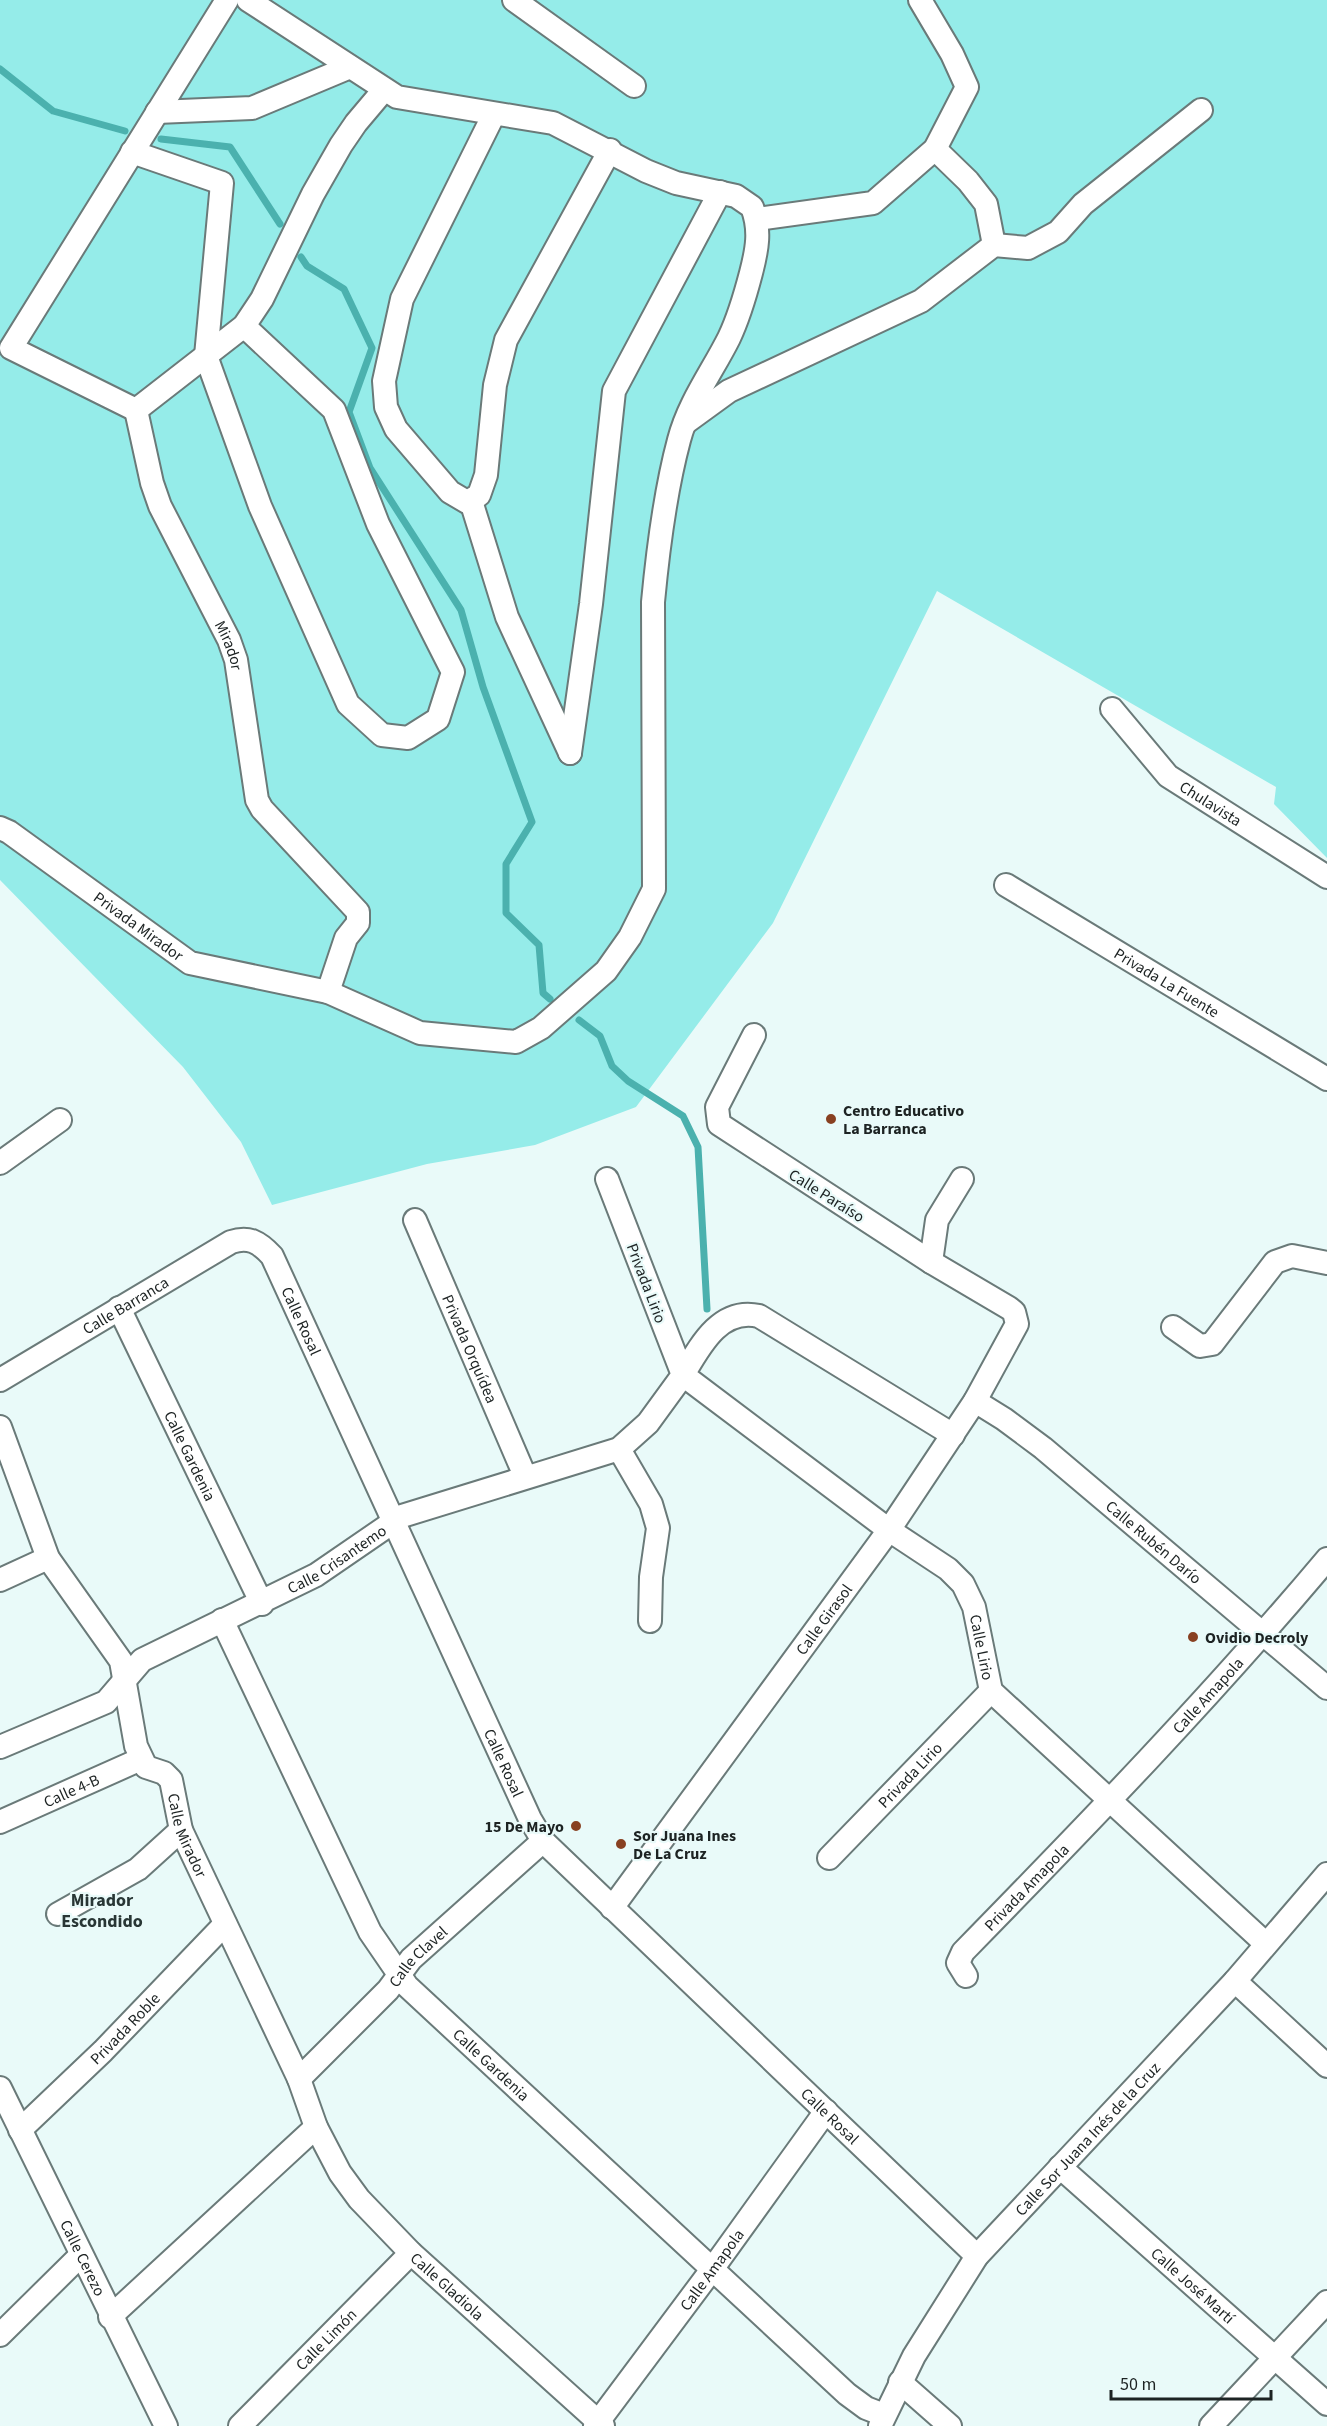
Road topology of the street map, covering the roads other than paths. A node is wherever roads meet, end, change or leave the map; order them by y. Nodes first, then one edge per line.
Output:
1 (227, 0) edge
2 (248, 0) edge
3 (514, 0) edge
4 (920, 0) edge
5 (350, 67) junction
6 (634, 86) dead end
7 (383, 91) junction
8 (1201, 110) dead end
9 (157, 112) junction
10 (494, 114) junction
11 (935, 149) junction
12 (610, 150) junction
13 (132, 152) junction
14 (720, 192) junction
15 (757, 219) junction
16 (994, 244) junction
17 (244, 326) junction
18 (206, 356) junction
19 (136, 410) junction
20 (684, 423) junction
21 (471, 501) junction
22 (1113, 709) dead end
23 (0, 828) edge
24 (1327, 877) edge
25 (1005, 885) dead end
26 (328, 992) junction
27 (754, 1035) dead end
28 (1327, 1078) edge
29 (60, 1119) dead end
30 (0, 1163) edge
31 (607, 1179) dead end
32 (962, 1179) dead end
33 (415, 1220) dead end
34 (254, 1240) joint
35 (931, 1262) junction
36 (1327, 1263) edge
37 (119, 1308) junction
38 (1017, 1318) joint
39 (1173, 1327) dead end
40 (0, 1380) edge
41 (679, 1380) junction
42 (975, 1401) junction
43 (0, 1427) edge
44 (953, 1435) junction
45 (619, 1449) junction
46 (525, 1476) junction
47 (392, 1523) junction
48 (889, 1530) junction
49 (48, 1558) junction
50 (1327, 1559) edge
51 (0, 1580) edge
52 (262, 1604) junction
53 (222, 1620) junction
54 (650, 1621) dead end
55 (1264, 1635) junction
56 (125, 1678) junction
57 (1327, 1688) edge
58 (991, 1691) junction
59 (0, 1747) edge
60 (141, 1759) junction
61 (1109, 1802) junction
62 (0, 1821) edge
63 (181, 1830) junction
64 (543, 1841) junction
65 (829, 1858) dead end
66 (1327, 1874) edge
67 (612, 1908) junction
68 (58, 1914) dead end
69 (225, 1924) junction
70 (1266, 1944) junction
71 (399, 1975) junction
72 (966, 1976) dead end
73 (1235, 1981) junction
74 (1327, 2066) edge
75 (299, 2079) junction
76 (0, 2088) edge
77 (826, 2110) junction
78 (316, 2127) junction
79 (20, 2130) junction
80 (1060, 2167) junction
81 (411, 2253) junction
82 (80, 2256) junction
83 (977, 2256) junction
84 (713, 2268) junction
85 (1327, 2302) edge
86 (110, 2317) junction
87 (0, 2335) edge
88 (1274, 2356) junction
89 (900, 2382) junction
90 (1327, 2404) edge
91 (882, 2421) edge
92 (599, 2424) edge
93 (166, 2426) edge
94 (240, 2426) edge
95 (950, 2426) edge
96 (1211, 2426) edge

1 - 9 street
2 - 5 street
3 - 6 street
4 - 11 street
5 - 7 street
5 - 9 street
7 - 10 street
7 - 17 street
8 - 16 street
9 - 13 street
10 - 12 street
10 - 21 street
11 - 15 street
11 - 16 street
12 - 14 street
12 - 21 street
13 - 18 street
13 - 19 street
14 - 15 street
14 - 21 street
15 - 20 street, Privada Mirador
16 - 20 street
17 - 18 street
17 - 18 street
18 - 19 street
19 - 26 street, Mirador
20 - 26 street, Privada Mirador
22 - 24 street, Chulavista
23 - 26 street, Privada Mirador
25 - 28 street, Privada La Fuente
27 - 35 street, Calle Paraíso
29 - 30 street
31 - 41 street, Privada Lirio
32 - 35 street
33 - 46 street, Privada Orquídea
34 - 37 street, Calle Barranca
34 - 47 street, Calle Rosal
35 - 38 street, Calle Paraíso
36 - 39 street
37 - 40 street, Calle Barranca
37 - 52 street, Calle Gardenia
38 - 42 street, Calle Girasol
41 - 44 street
41 - 45 street, Calle Crisantemo
41 - 48 street, Calle Lirio
42 - 44 street, Calle Girasol
42 - 55 street, Calle Rubén Darío
43 - 49 street
44 - 48 street, Calle Girasol
45 - 46 street, Calle Crisantemo
45 - 54 street
46 - 47 street, Calle Crisantemo
47 - 52 street, Calle Crisantemo
47 - 64 street, Calle Rosal
48 - 58 street, Calle Lirio
48 - 67 street, Calle Girasol
49 - 51 street
49 - 56 street
50 - 55 street, Calle Amapola
52 - 53 street, Calle Crisantemo
53 - 56 street, Calle Crisantemo
53 - 71 street, Calle Gardenia
55 - 57 street, Calle Rubén Darío
55 - 61 street, Calle Amapola
56 - 59 street, Calle Crisantemo
56 - 60 street
58 - 61 street, Calle Lirio
58 - 65 street, Privada Lirio
60 - 62 street, Calle 4-B
60 - 63 street, Calle Mirador
61 - 70 street, Calle Lirio
61 - 72 street, Privada Amapola
63 - 68 street
63 - 69 street, Calle Mirador
64 - 67 street, Calle Rosal
64 - 71 street, Calle Clavel
66 - 70 street, Calle Sor Juana Inés de la Cruz
67 - 77 street, Calle Rosal
69 - 75 street, Calle Mirador
69 - 79 street, Privada Roble
70 - 73 street, Calle Sor Juana Inés de la Cruz
71 - 75 street, Calle Clavel
71 - 84 street, Calle Gardenia
73 - 74 street
73 - 80 street, Calle Sor Juana Inés de la Cruz
75 - 78 street, Calle Mirador
76 - 79 street, Calle Cerezo
77 - 83 street, Calle Rosal
77 - 84 street, Calle Amapola
78 - 81 street, Calle Gladiola
78 - 86 street
79 - 82 street, Calle Cerezo
80 - 83 street, Calle Sor Juana Inés de la Cruz
80 - 88 street, Calle José Martí
81 - 92 street, Calle Gladiola
81 - 94 street, Calle Limón
82 - 86 street, Calle Cerezo
82 - 87 street
83 - 89 street, Calle Sor Juana Inés de la Cruz
84 - 91 street, Calle Gardenia
84 - 92 street, Calle Amapola
85 - 88 street
86 - 93 street, Calle Cerezo
88 - 90 street, Calle José Martí
88 - 96 street
89 - 91 street, Calle Sor Juana Inés de la Cruz
89 - 95 street

